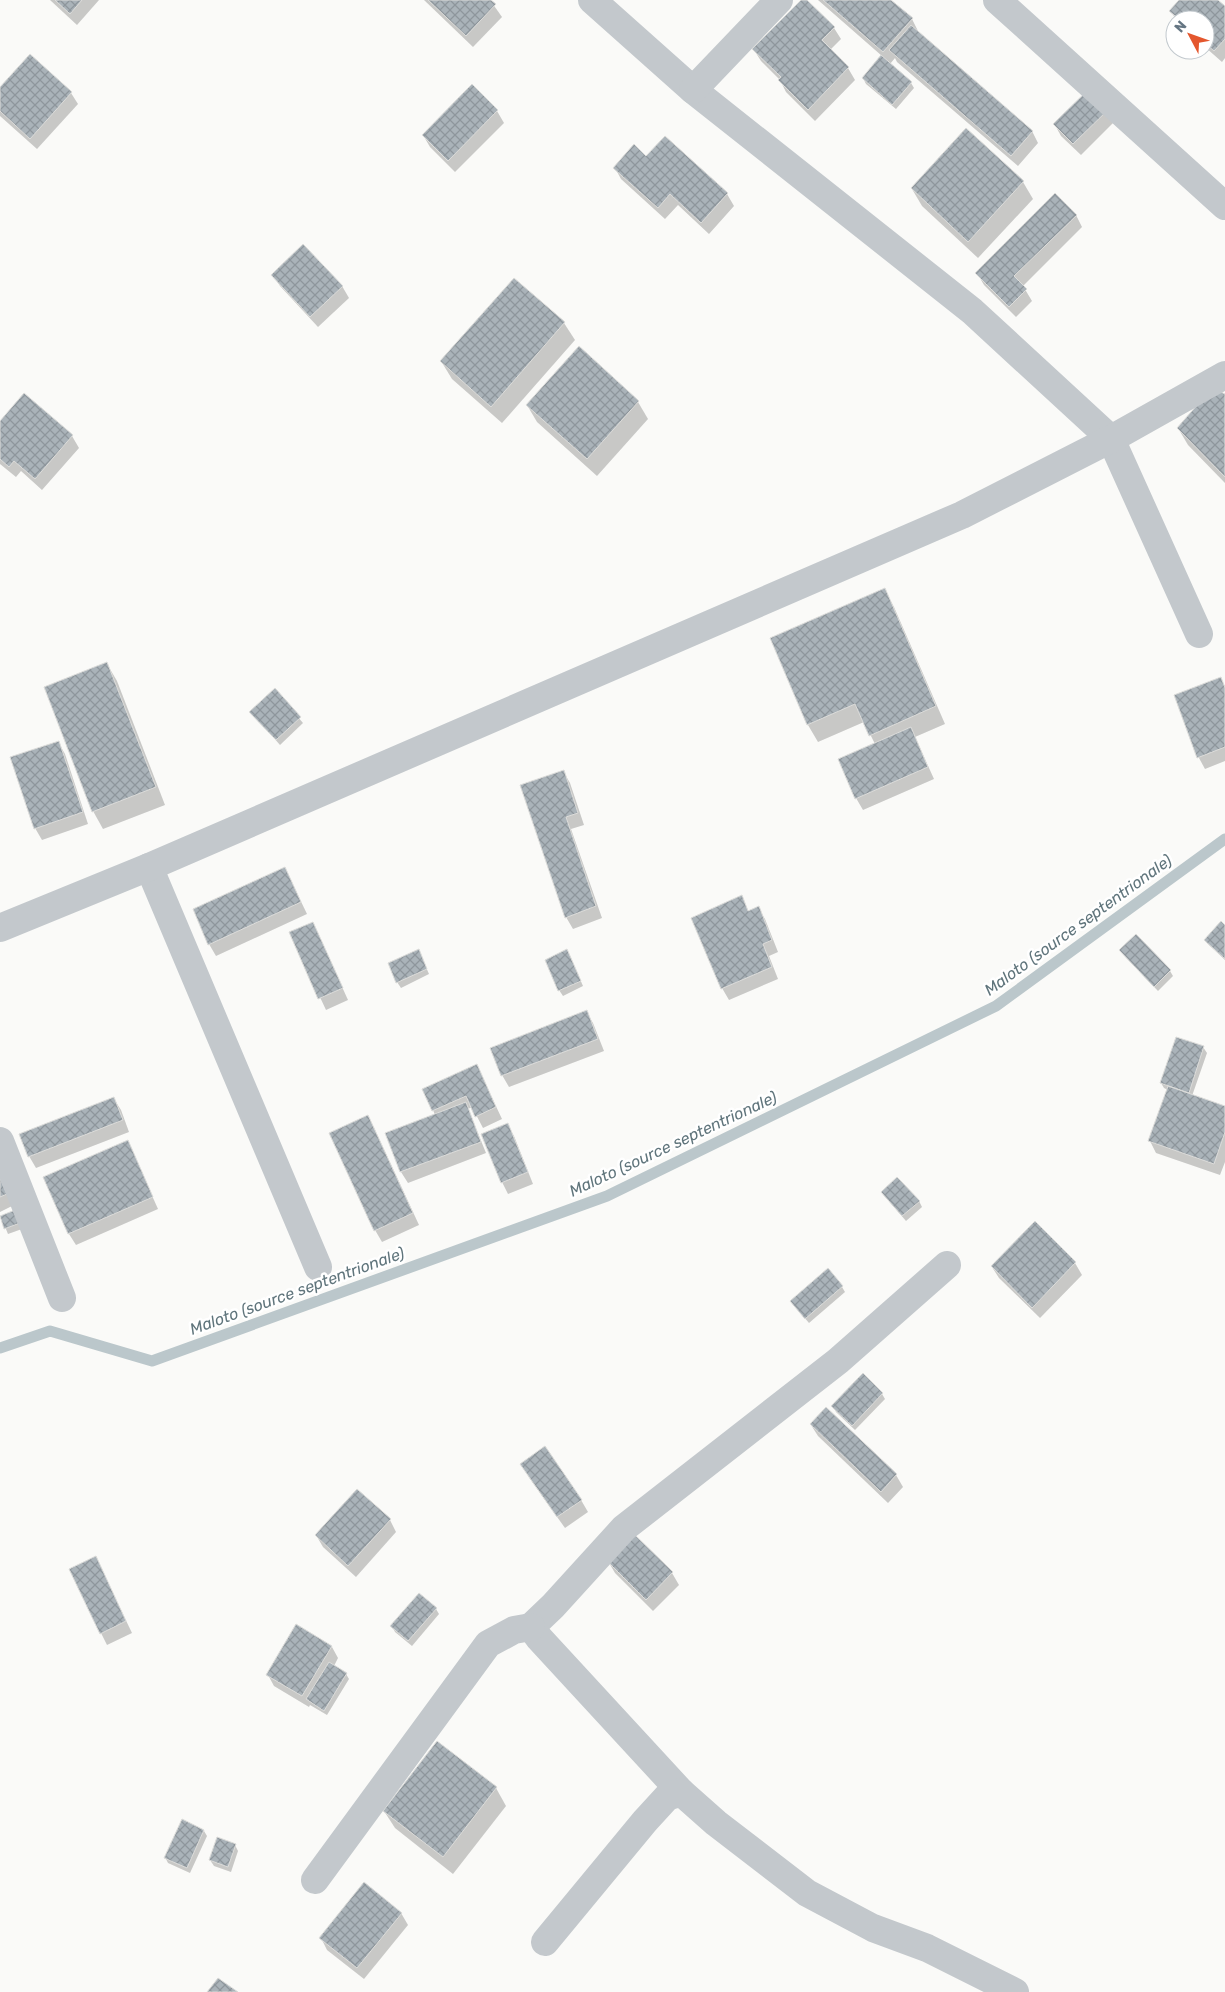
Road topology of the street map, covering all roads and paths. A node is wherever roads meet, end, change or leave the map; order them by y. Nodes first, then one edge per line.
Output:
1 (592, 0) edge
2 (779, 0) edge
3 (996, 0) edge
4 (693, 90) junction
5 (1225, 206) edge
6 (1225, 375) edge
7 (1111, 439) junction
8 (1199, 634) dead end
9 (149, 867) junction
10 (0, 928) edge
11 (0, 1141) edge
12 (947, 1265) dead end
13 (318, 1266) dead end
14 (62, 1298) dead end
15 (531, 1627) junction
16 (681, 1792) junction
17 (315, 1880) dead end
18 (545, 1942) dead end
19 (1015, 1992) edge

1 - 4 street
2 - 4 street
3 - 5 street
4 - 7 street
6 - 7 street
7 - 8 street
7 - 9 street
9 - 10 street
9 - 13 street
11 - 14 street
12 - 15 street
15 - 16 street
15 - 17 street
16 - 18 street
16 - 19 street

